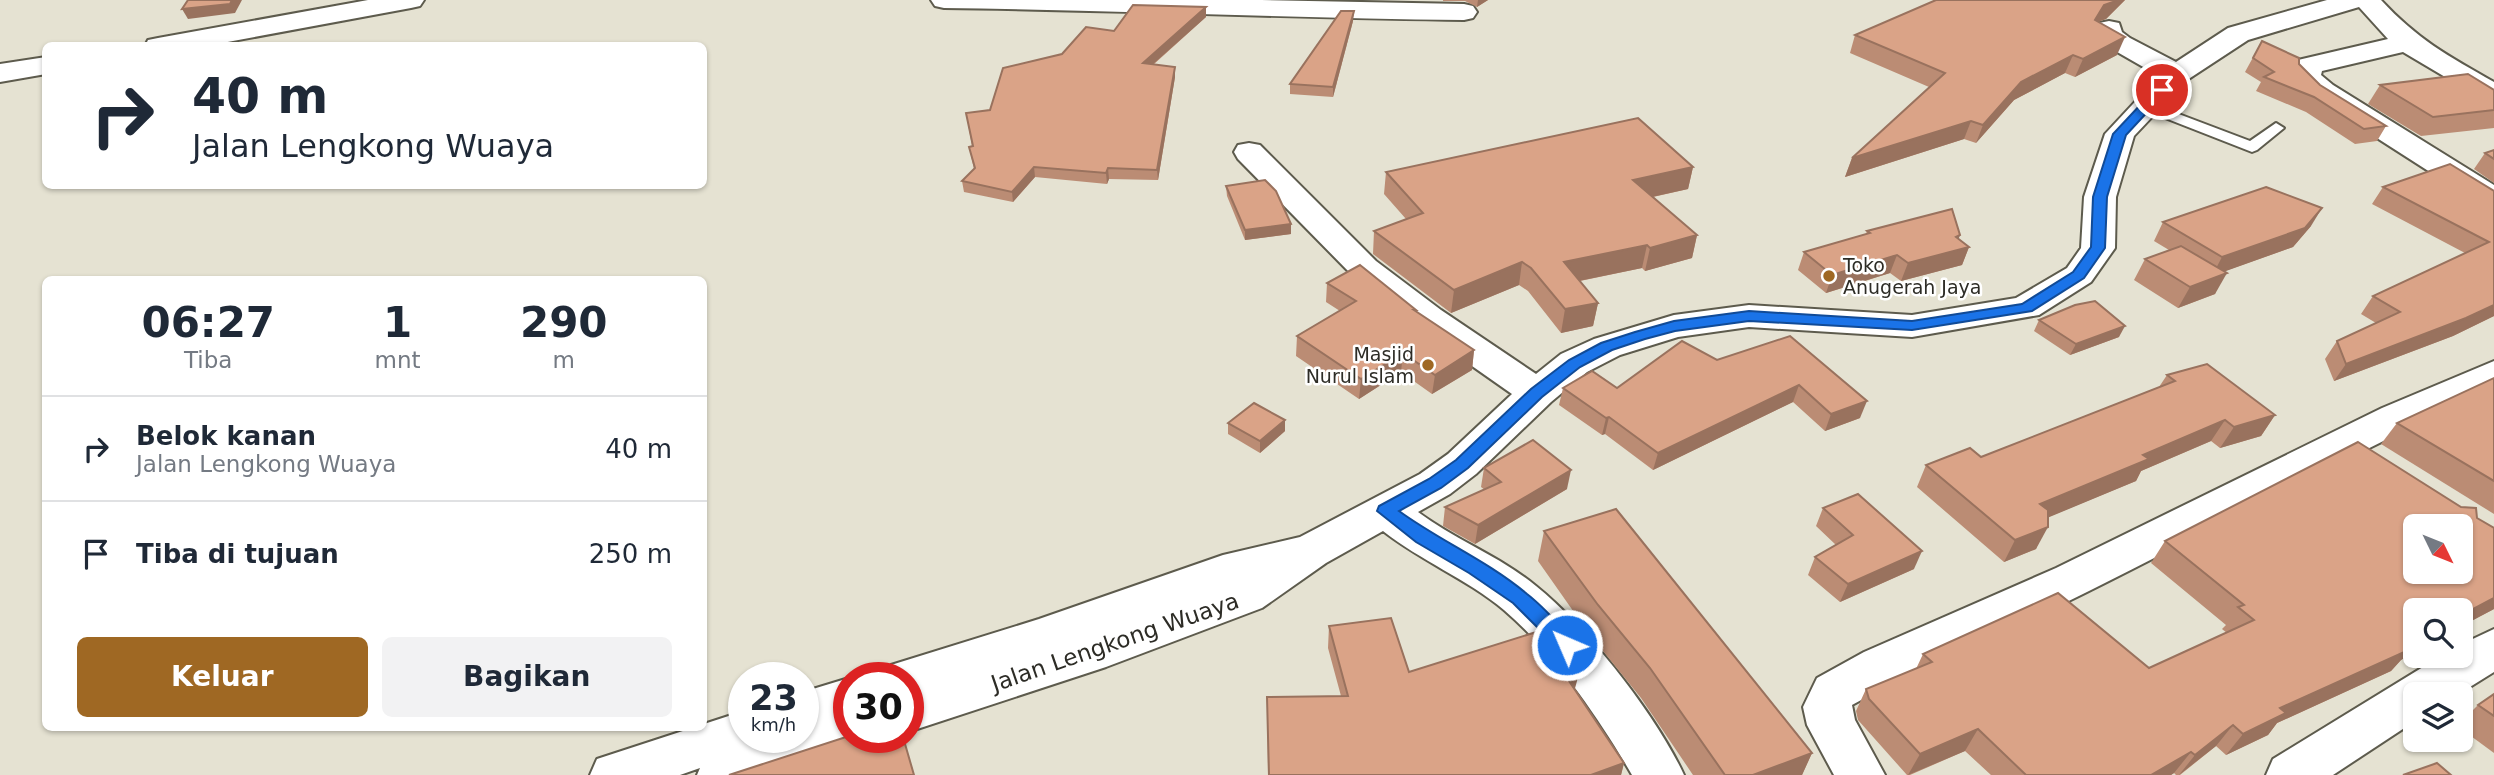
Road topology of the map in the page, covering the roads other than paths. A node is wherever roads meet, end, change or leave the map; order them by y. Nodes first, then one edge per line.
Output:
1 (411, 0) edge
2 (944, 0) edge
3 (2356, 0) edge
4 (2367, 0) edge
5 (1464, 12) dead end
6 (2109, 29) edge
7 (180, 42) edge
8 (2409, 42) junction
9 (42, 66) edge
10 (0, 73) edge
11 (2177, 74) junction
12 (2494, 94) edge
13 (2147, 106) junction
14 (2276, 128) dead end
15 (1249, 152) dead end
16 (2494, 199) edge
17 (2494, 373) edge
18 (1537, 393) junction
19 (1386, 511) junction
20 (1311, 551) junction
21 (2494, 648) edge
22 (924, 674) edge
23 (2439, 682) edge
24 (2403, 704) edge
25 (924, 707) edge
26 (728, 737) edge
27 (833, 737) edge
28 (615, 775) edge
29 (722, 775) edge
30 (1658, 775) edge
31 (1860, 775) edge
32 (2291, 775) edge

1 - 7 street
2 - 5 street
3 - 11 street, Jalan Lengkong Wuaya
4 - 8 street
6 - 11 street
8 - 12 street
8 - 16 street
9 - 10 street
11 - 13 street, Jalan Lengkong Wuaya
13 - 14 lane
13 - 18 street, Jalan Lengkong Wuaya
15 - 18 street
17 - 31 street
18 - 19 street, Jalan Lengkong Wuaya
19 - 20 street, Jalan Lengkong Wuaya
19 - 30 street
20 - 22 street, Jalan Lengkong Wuaya
20 - 25 street, Jalan Lengkong Wuaya
21 - 23 street
24 - 32 street
26 - 28 street
27 - 29 street

